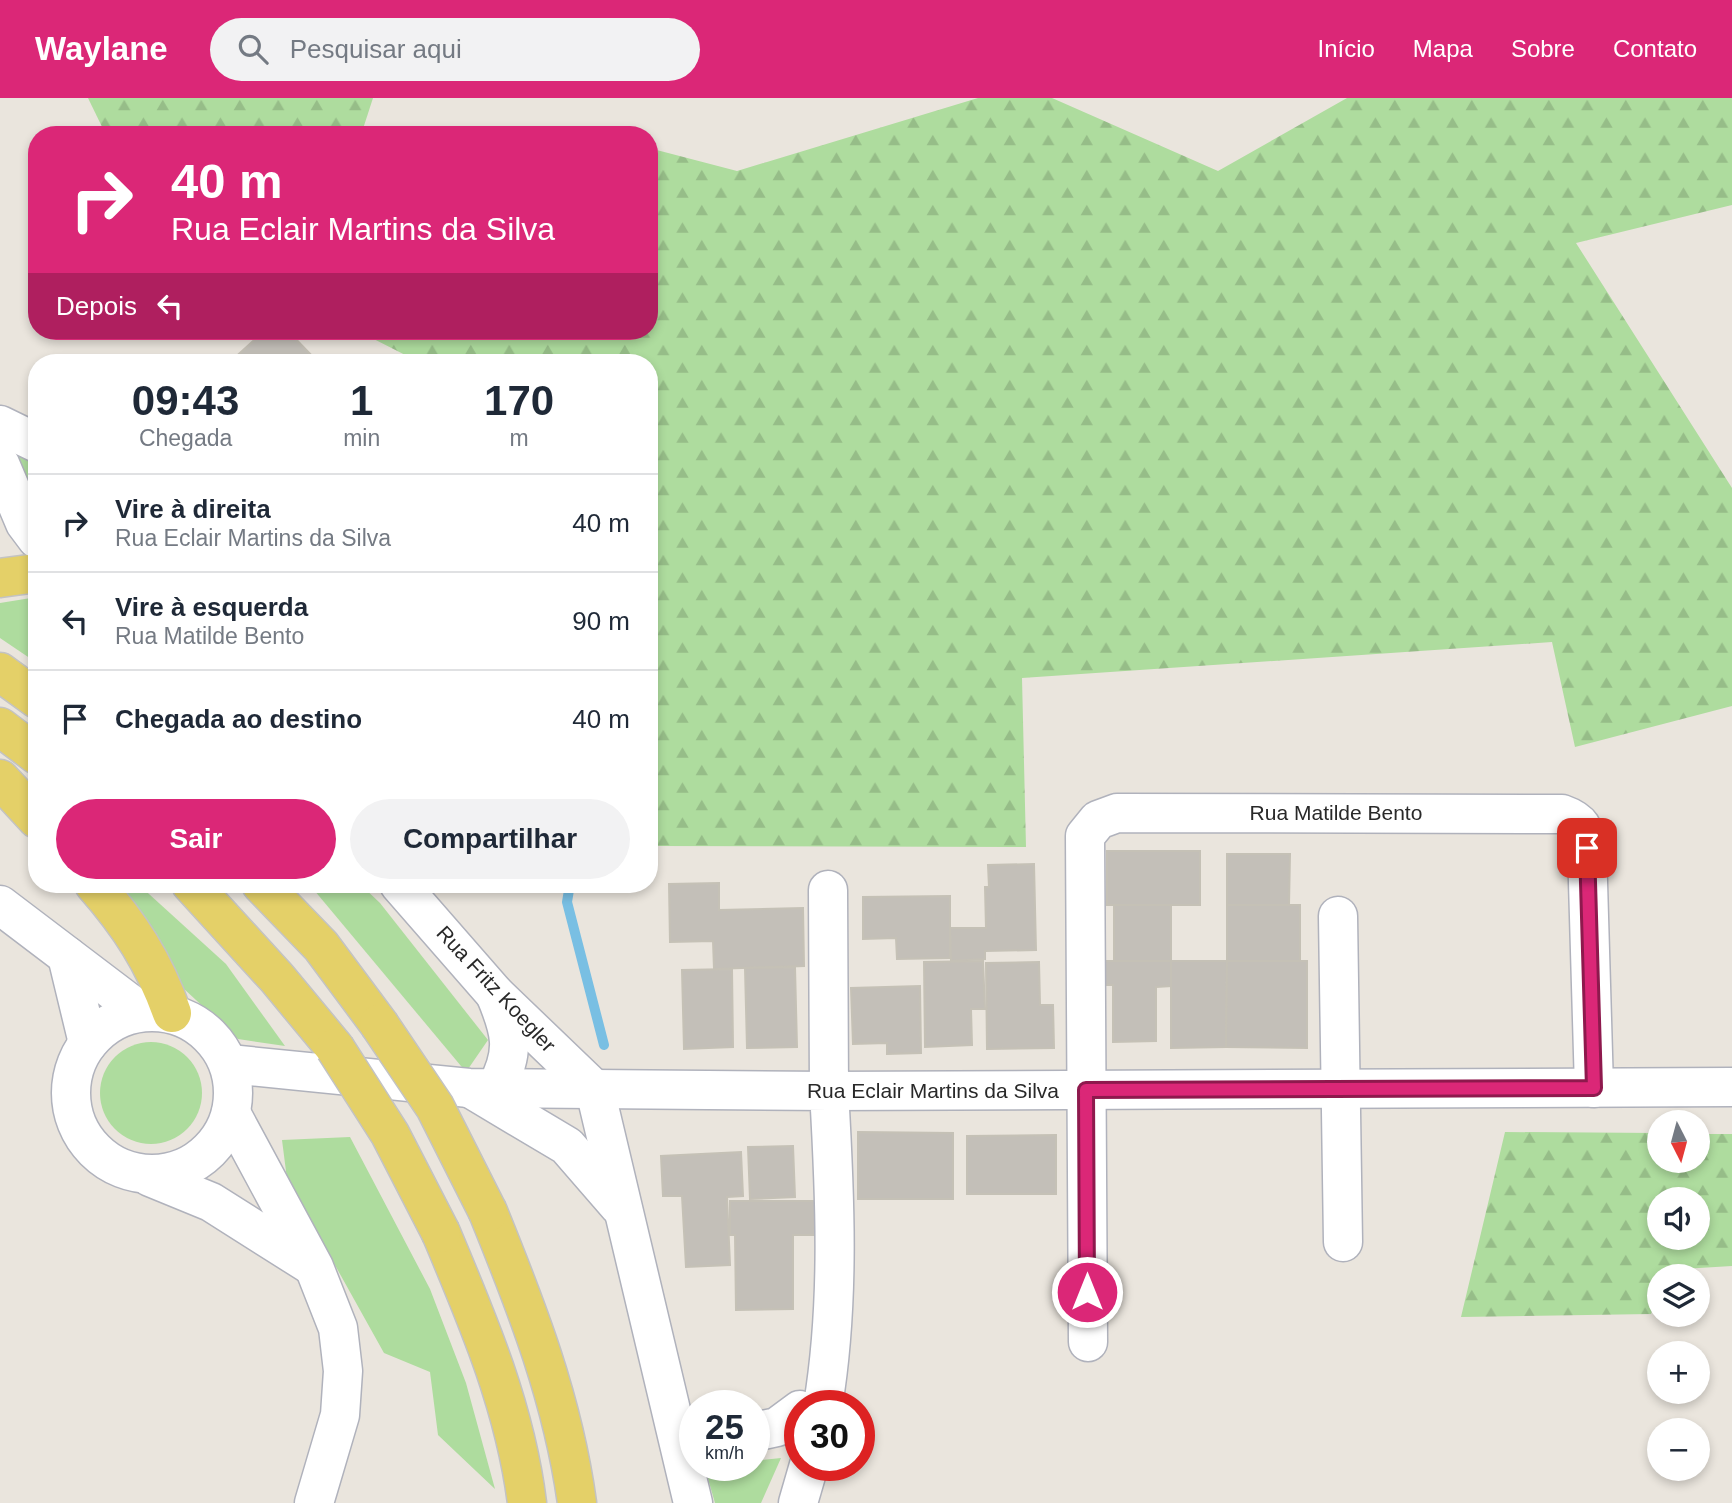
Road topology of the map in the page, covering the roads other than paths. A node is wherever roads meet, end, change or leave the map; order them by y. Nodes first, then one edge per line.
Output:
1 (0, 425) edge
2 (28, 439) edge
3 (0, 464) edge
4 (28, 526) edge
5 (28, 574) edge
6 (0, 578) edge
7 (0, 672) edge
8 (28, 692) edge
9 (0, 727) edge
10 (28, 748) edge
11 (0, 779) edge
12 (28, 809) edge
13 (828, 890) dead end
14 (102, 893) edge
15 (199, 893) edge
16 (270, 893) edge
17 (407, 893) edge
18 (0, 905) edge
19 (1338, 916) dead end
20 (67, 956) junction
21 (495, 994) junction
22 (157, 1012) junction
23 (88, 1043) junction
24 (229, 1064) junction
25 (1732, 1087) edge
26 (482, 1088) junction
27 (1341, 1088) junction
28 (1594, 1088) junction
29 (596, 1090) junction
30 (1086, 1090) junction
31 (829, 1091) junction
32 (231, 1113) junction
33 (150, 1177) junction
34 (627, 1214) junction
35 (1343, 1242) dead end
36 (314, 1267) junction
37 (1087, 1342) dead end
38 (661, 1363) junction
39 (826, 1389) edge
40 (679, 1395) edge
41 (804, 1481) edge
42 (314, 1503) edge
43 (527, 1503) edge
44 (577, 1503) edge
45 (693, 1503) edge
46 (798, 1503) edge

1 - 2 street
3 - 4 street
5 - 6 main road
7 - 8 main road
9 - 10 main road
11 - 12 main road
13 - 31 street
14 - 22 main road
15 - 43 main road, bridge
16 - 44 main road, bridge
17 - 21 street, Rua Fritz Koegler
18 - 20 street
19 - 27 street
20 - 22 street
20 - 23 street
21 - 26 street
21 - 29 street, Rua Fritz Koegler
22 - 23 street
22 - 24 street
23 - 33 street
24 - 26 street, Rua Eclair Martins da Silva
24 - 32 street
25 - 28 street, Rua Eclair Martins da Silva
26 - 29 street, Rua Eclair Martins da Silva
26 - 34 street
27 - 28 street, Rua Eclair Martins da Silva
27 - 30 street, Rua Eclair Martins da Silva
27 - 35 street
28 - 30 street, Rua Matilde Bento
29 - 31 street, Rua Eclair Martins da Silva
29 - 34 street
30 - 31 street, Rua Eclair Martins da Silva
30 - 37 street
31 - 39 street
32 - 33 street
32 - 36 street
33 - 36 street
34 - 38 street
36 - 42 street
38 - 40 street
38 - 45 street
41 - 46 street

